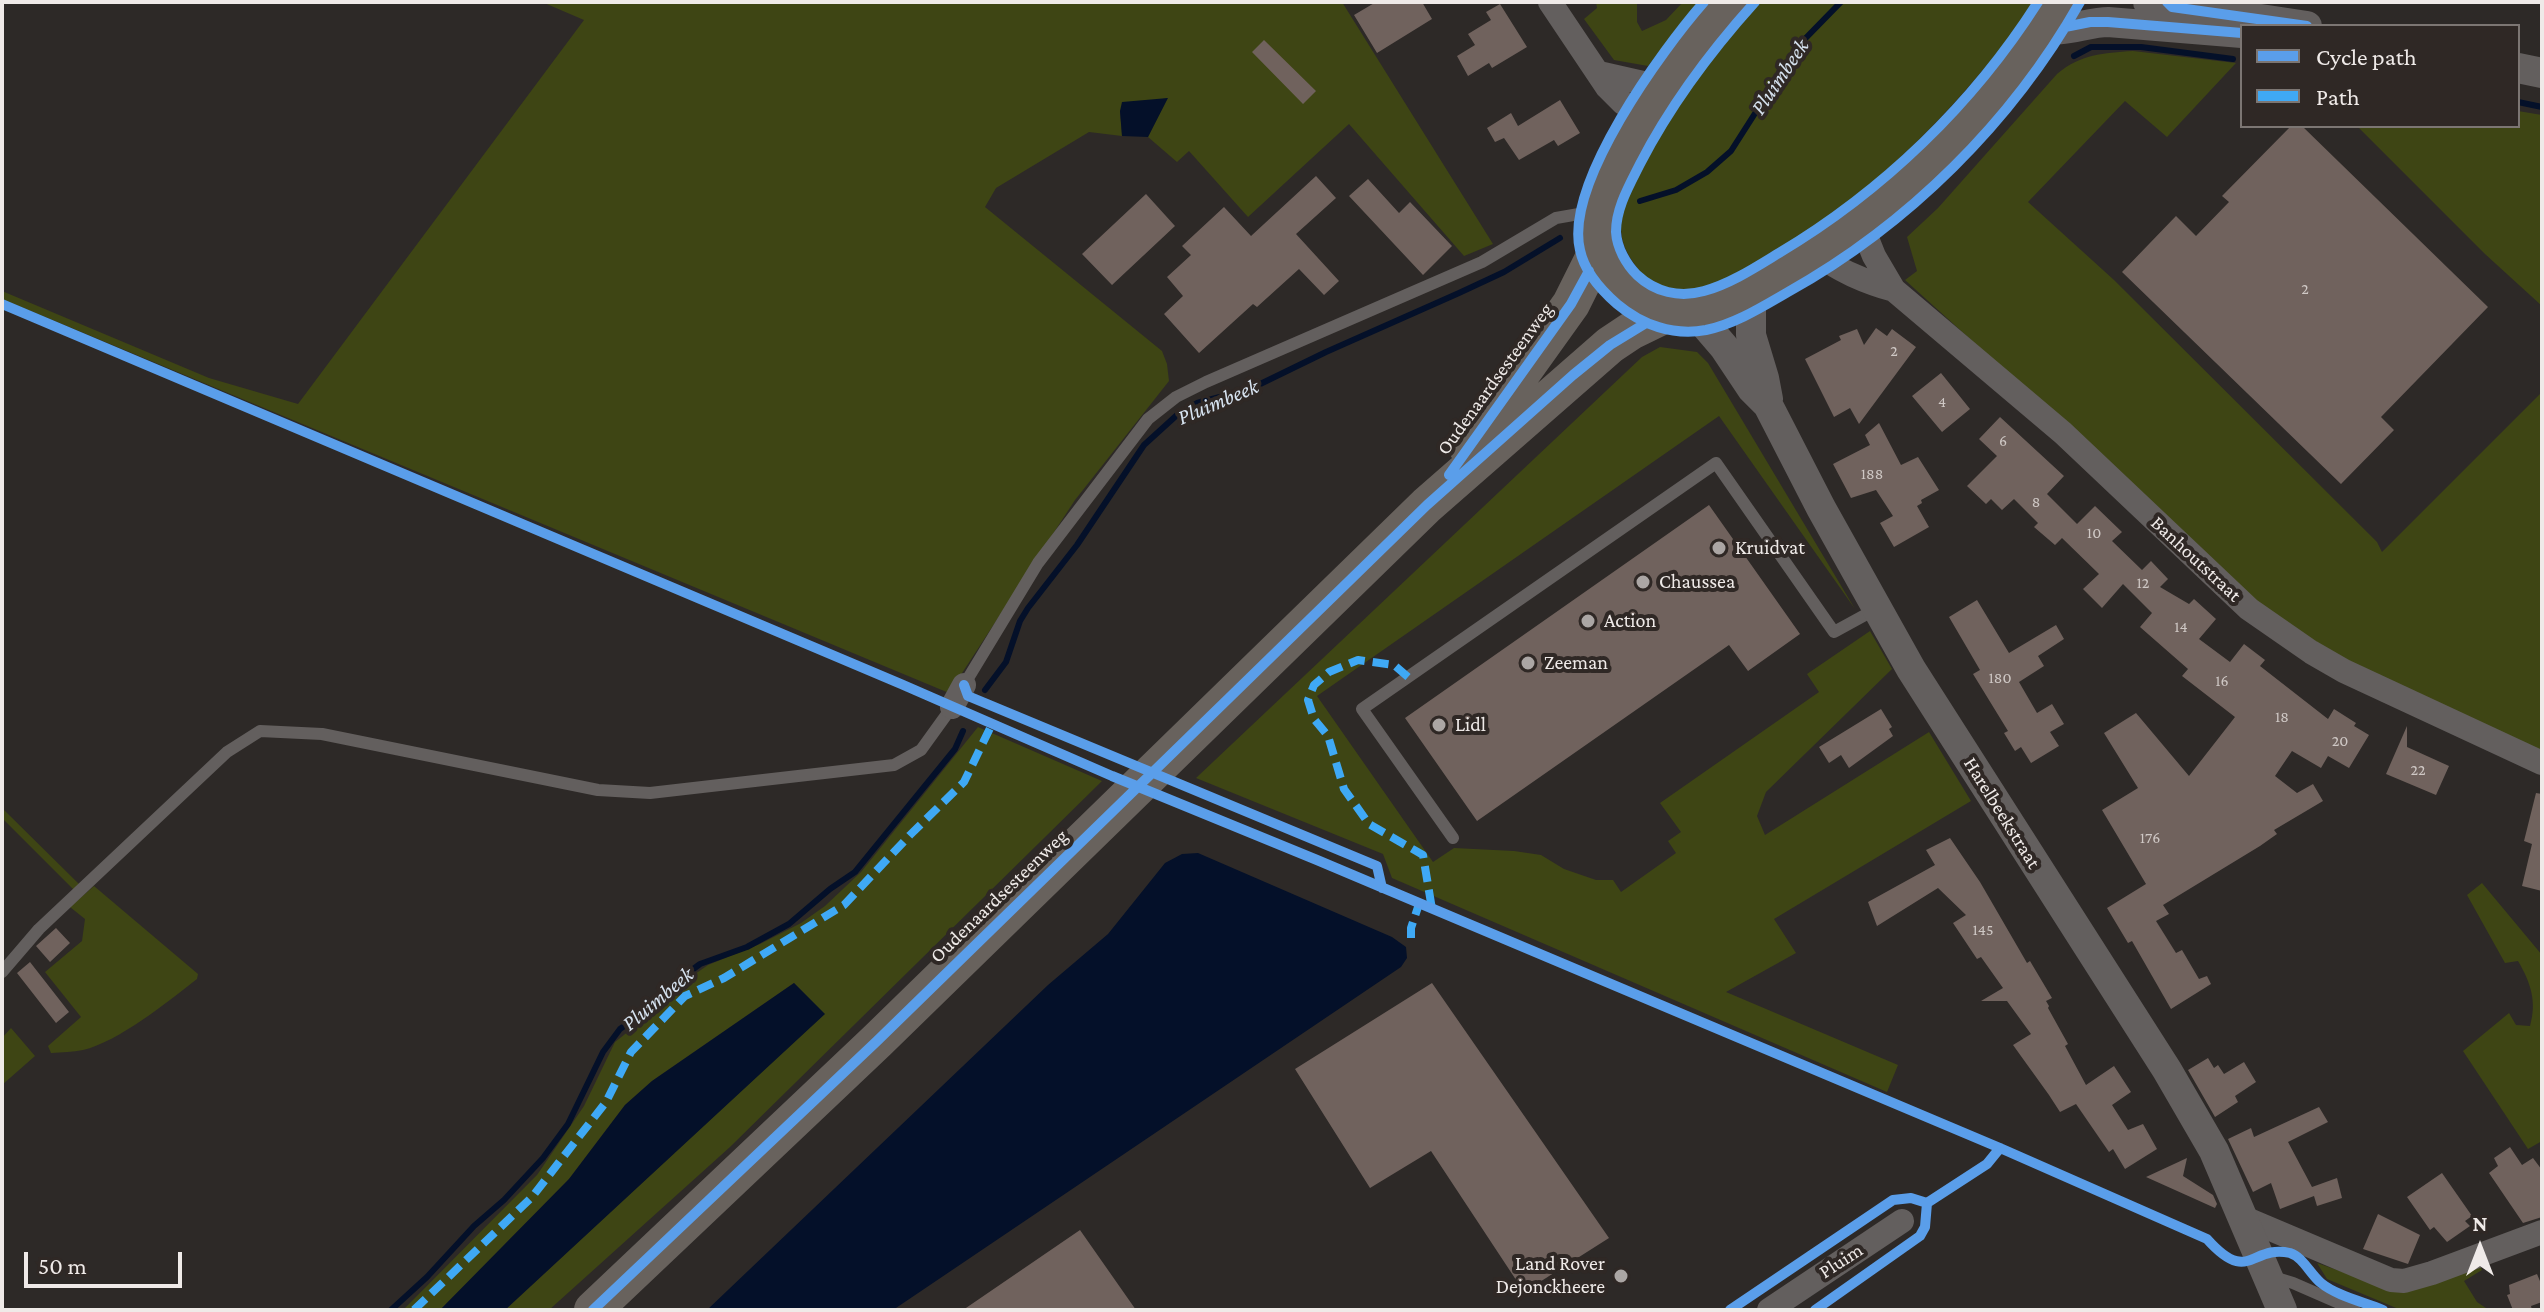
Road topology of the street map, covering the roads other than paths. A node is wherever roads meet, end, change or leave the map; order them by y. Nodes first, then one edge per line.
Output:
1 (1550, 2) edge
2 (1732, 2) edge
3 (2148, 2) edge
4 (2050, 15) edge
5 (2294, 24) edge
6 (2240, 33) edge
7 (2520, 68) edge
8 (1599, 73) junction
9 (2542, 73) edge
10 (1656, 99) junction
11 (1600, 210) junction
12 (1862, 219) junction
13 (1599, 248) junction
14 (1817, 251) junction
15 (1751, 290) junction
16 (1894, 290) junction
17 (1681, 313) junction
18 (1768, 405) junction
19 (1427, 505) junction
20 (1876, 609) junction
21 (964, 685) joint
22 (952, 707) joint
23 (2542, 763) edge
24 (1453, 838) dead end
25 (2, 972) edge
26 (2242, 1217) junction
27 (1902, 1221) dead end
28 (2542, 1232) edge
29 (2267, 1275) junction
30 (1779, 1307) edge
31 (593, 1310) edge
32 (2282, 1310) edge
33 (2355, 1310) edge

1 - 8 street
2 - 10 main road
3 - 5 street
4 - 6 street
4 - 12 main road, Oudenaardsesteenweg
7 - 9 street
8 - 10 street
8 - 10 street
10 - 11 main road
11 - 13 main road
11 - 21 lane
12 - 14 main road, Oudenaardsesteenweg
12 - 16 street, Banhoutstraat
13 - 17 main road
13 - 19 main road, Oudenaardsesteenweg
14 - 15 main road, Oudenaardsesteenweg
14 - 16 street, Banhoutstraat
15 - 17 main road, Oudenaardsesteenweg
15 - 18 street, Harelbeekstraat
16 - 23 street, Banhoutstraat
17 - 18 street, Harelbeekstraat
17 - 19 main road, Oudenaardsesteenweg
18 - 20 street, Harelbeekstraat
19 - 31 main road, Oudenaardsesteenweg
20 - 24 lane
20 - 26 street, Harelbeekstraat
21 - 22 street
22 - 25 lane
26 - 28 street
26 - 29 street, Harelbeekstraat
27 - 30 street, Pluim
29 - 32 street, Harelbeekstraat
29 - 33 lane

